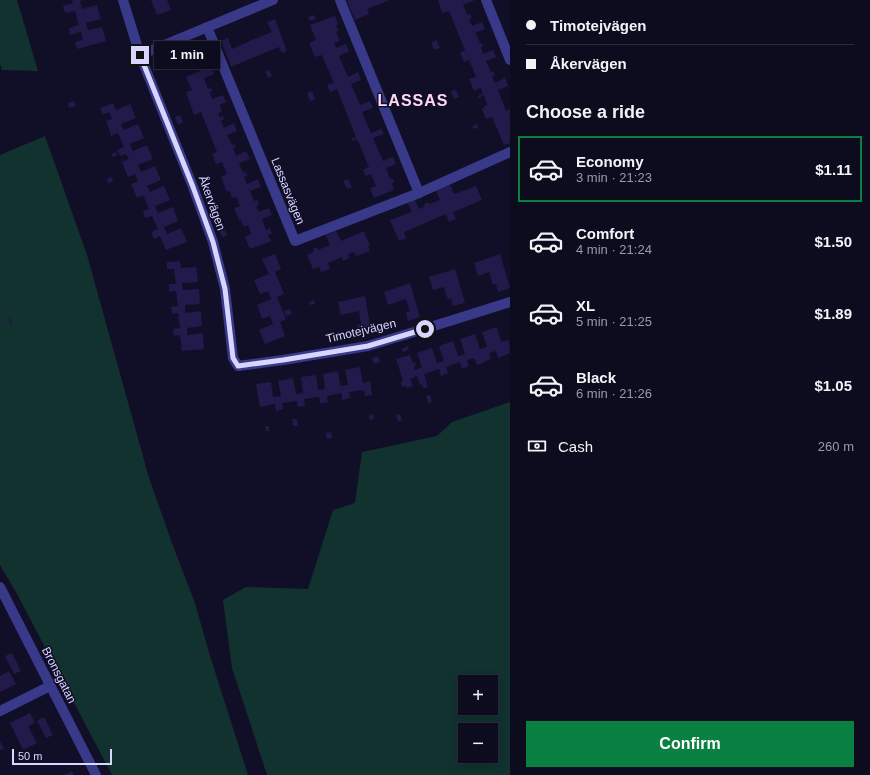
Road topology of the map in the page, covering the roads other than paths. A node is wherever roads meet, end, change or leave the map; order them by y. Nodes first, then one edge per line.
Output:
1 (123, 0) edge
2 (273, 0) edge
3 (340, 0) edge
4 (486, 0) edge
5 (207, 27) junction
6 (140, 55) junction
7 (510, 60) edge
8 (510, 152) edge
9 (419, 193) junction
10 (510, 302) edge
11 (238, 366) joint
12 (0, 587) edge
13 (50, 686) junction
14 (0, 711) edge
15 (96, 775) edge

1 - 6 street, Åkervägen
2 - 5 street
3 - 9 street
4 - 7 street
5 - 6 street
5 - 9 street, Lassasvägen
6 - 11 street, Åkervägen
8 - 9 street, Lassasvägen
10 - 11 street, Timotejvägen
12 - 13 street, Bronsgatan
13 - 14 street
13 - 15 street, Bronsgatan

